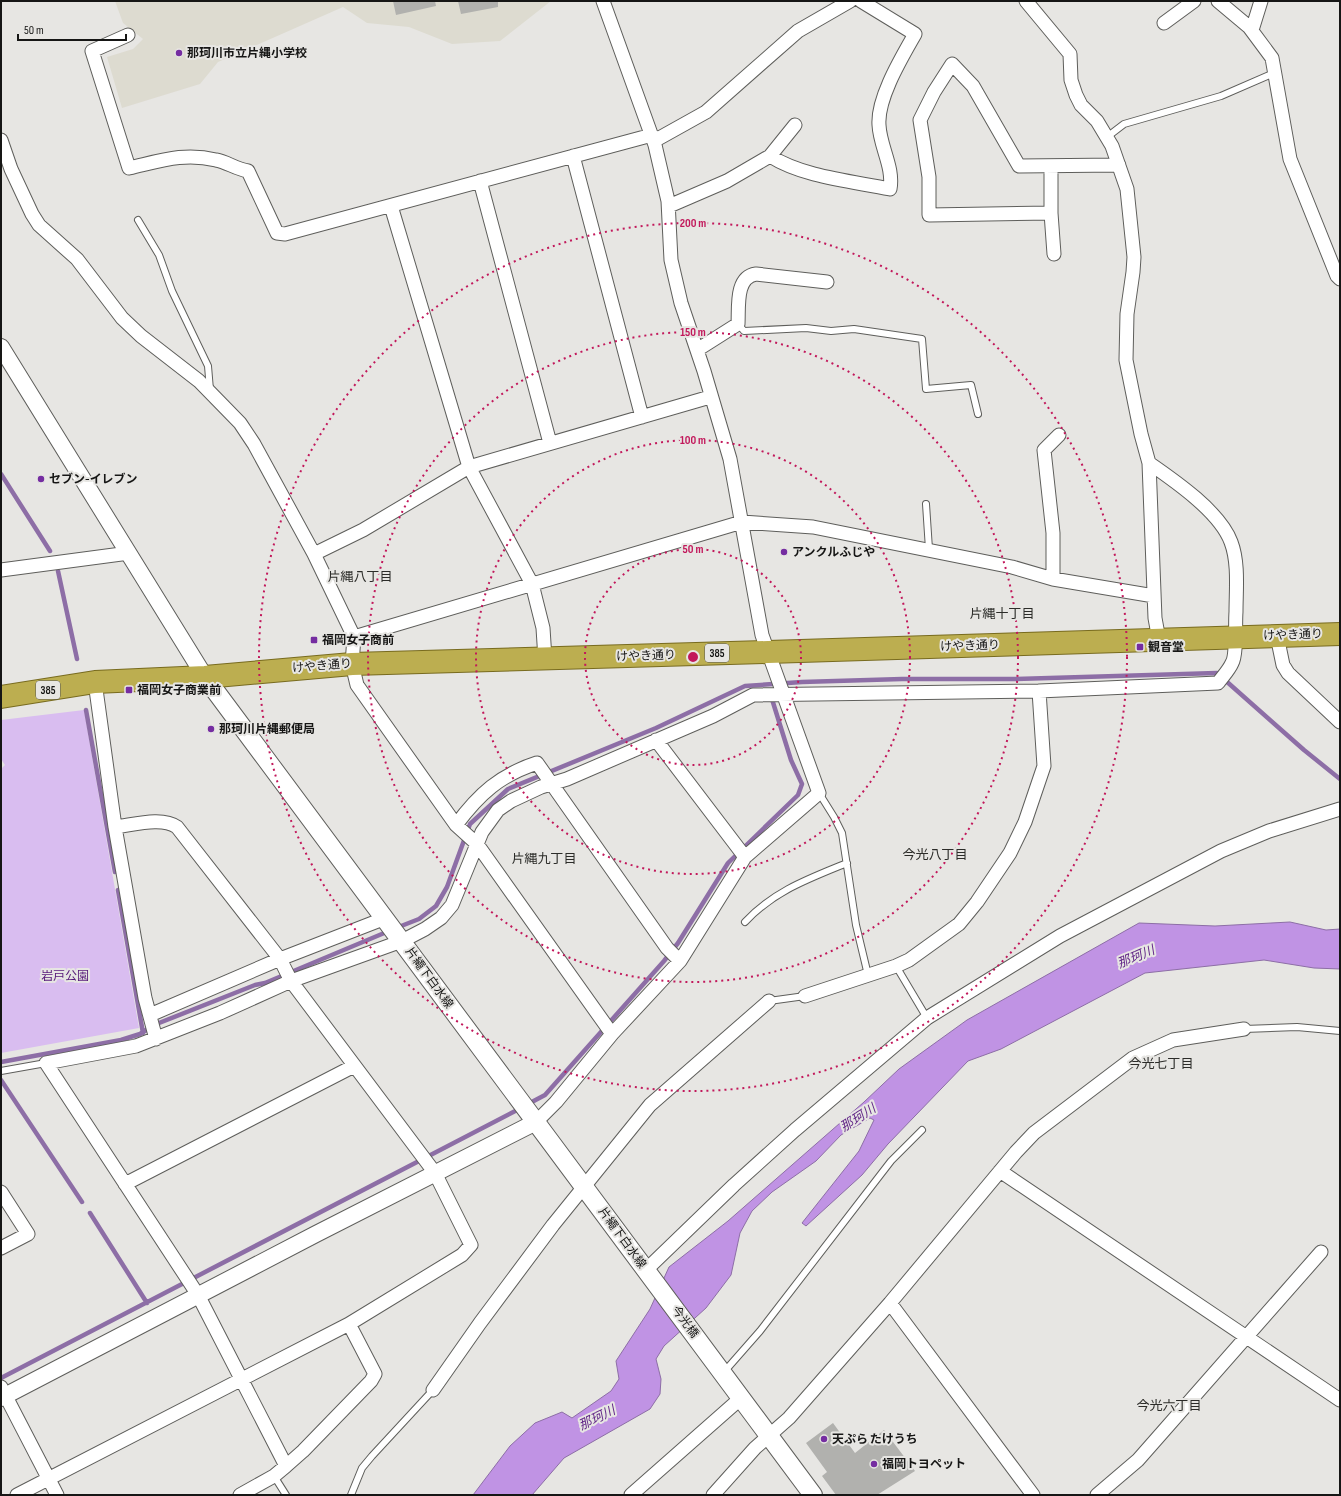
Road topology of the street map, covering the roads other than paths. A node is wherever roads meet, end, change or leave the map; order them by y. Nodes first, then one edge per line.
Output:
1 (603, 1) edge
2 (850, 1) edge
3 (861, 1) edge
4 (1026, 1) edge
5 (1194, 1) edge
6 (1218, 1) edge
7 (1262, 1) edge
8 (1164, 23) dead end
9 (1252, 30) junction
10 (128, 35) dead end
11 (1274, 73) junction
12 (795, 125) dead end
13 (1107, 137) junction
14 (653, 138) junction
15 (1, 140) edge
16 (572, 156) junction
17 (770, 156) junction
18 (1119, 165) junction
19 (1051, 167) junction
20 (6, 172) edge
21 (480, 181) junction
22 (391, 206) junction
23 (669, 206) junction
24 (1051, 213) junction
25 (138, 220) dead end
26 (1054, 254) dead end
27 (1340, 279) edge
28 (827, 282) dead end
29 (738, 324) junction
30 (1, 347) edge
31 (697, 350) junction
32 (211, 392) junction
33 (710, 397) junction
34 (978, 414) dead end
35 (642, 417) junction
36 (1059, 435) dead end
37 (550, 443) junction
38 (1149, 463) junction
39 (469, 467) junction
40 (926, 504) dead end
41 (742, 522) junction
42 (929, 549) junction
43 (129, 553) junction
44 (314, 554) junction
45 (1, 570) edge
46 (1053, 579) junction
47 (532, 584) junction
48 (1154, 596) junction
49 (1340, 634) edge
50 (1277, 636) junction
51 (354, 637) junction
52 (1235, 637) junction
53 (1159, 640) junction
54 (768, 652) junction
55 (544, 659) junction
56 (352, 664) junction
57 (205, 677) junction
58 (95, 682) junction
59 (1039, 691) junction
60 (783, 696) junction
61 (1, 697) edge
62 (1340, 722) edge
63 (656, 740) junction
64 (550, 784) junction
65 (819, 793) junction
66 (1339, 809) edge
67 (456, 825) junction
68 (115, 827) junction
69 (477, 844) junction
70 (745, 857) junction
71 (846, 863) junction
72 (383, 919) junction
73 (745, 922) dead end
74 (402, 941) junction
75 (280, 960) junction
76 (680, 960) junction
77 (896, 966) junction
78 (868, 975) junction
79 (291, 981) junction
80 (805, 996) joint
81 (770, 1001) joint
82 (150, 1015) junction
83 (927, 1018) junction
84 (1244, 1029) joint
85 (1340, 1030) edge
86 (612, 1034) junction
87 (156, 1039) junction
88 (46, 1063) junction
89 (354, 1066) junction
90 (1, 1071) edge
91 (536, 1122) junction
92 (922, 1130) dead end
93 (1000, 1171) junction
94 (435, 1173) junction
95 (125, 1184) junction
96 (584, 1187) junction
97 (1, 1192) edge
98 (1, 1248) edge
99 (1322, 1252) dead end
100 (649, 1275) junction
101 (198, 1295) junction
102 (890, 1303) junction
103 (349, 1324) junction
104 (1246, 1337) junction
105 (720, 1369) junction
106 (242, 1379) junction
107 (433, 1390) joint
108 (3, 1393) edge
109 (741, 1398) junction
110 (1340, 1400) edge
111 (769, 1435) junction
112 (286, 1466) junction
113 (274, 1476) junction
114 (48, 1479) junction
115 (17, 1495) edge
116 (57, 1495) edge
117 (240, 1495) edge
118 (286, 1495) edge
119 (351, 1495) edge
120 (631, 1495) edge
121 (713, 1495) edge
122 (813, 1495) edge
123 (1033, 1495) edge
124 (1097, 1495) edge

1 - 14 street
2 - 14 street
3 - 17 street
4 - 13 street
5 - 8 street
6 - 9 street
7 - 9 street
9 - 11 street
10 - 22 street
11 - 13 lane
11 - 27 street
12 - 17 street
13 - 18 street
14 - 16 street
14 - 23 street
15 - 20 street
16 - 21 street
16 - 35 street
17 - 23 street
18 - 19 street
18 - 38 street
19 - 24 street
19 - 24 street
20 - 32 street
21 - 22 street
21 - 37 street
22 - 39 street
23 - 31 street
24 - 26 street
25 - 32 lane
28 - 29 street
29 - 31 street
29 - 34 lane
30 - 43 street
31 - 33 street
32 - 44 street
33 - 35 street
33 - 41 street
35 - 37 street
36 - 46 street
37 - 39 street
38 - 48 street
38 - 52 street
39 - 44 street
39 - 47 street
40 - 42 lane
41 - 42 street
41 - 47 street
41 - 54 street
42 - 46 street
43 - 45 street
43 - 57 street
44 - 51 street
46 - 48 street
47 - 51 street
47 - 55 street
48 - 53 street
49 - 50 highway, けやき通り / 385
50 - 52 highway, けやき通り / 385
50 - 62 street
51 - 56 street
52 - 53 highway, けやき通り / 385
52 - 59 street
53 - 54 highway, けやき通り / 385
54 - 55 highway, けやき通り / 385
54 - 60 street
55 - 56 highway, けやき通り / 385
56 - 57 highway, けやき通り / 385
56 - 67 street
57 - 58 highway, けやき通り / 385
57 - 72 main road, 片繩下白水線
58 - 61 highway, けやき通り / 385
58 - 68 street
59 - 60 street
59 - 77 street
60 - 63 street
60 - 65 street
63 - 64 street
63 - 70 street
64 - 67 street
64 - 69 street
64 - 76 street
65 - 70 street
65 - 71 lane
66 - 83 street
67 - 69 street
68 - 75 street
68 - 82 street
69 - 74 street
69 - 86 street
70 - 76 street
71 - 73 lane
71 - 78 lane
72 - 74 main road, 片繩下白水線
72 - 75 street
74 - 79 street
74 - 91 main road, 片繩下白水線
75 - 79 street
75 - 82 street
76 - 86 street
77 - 78 street
77 - 83 lane
78 - 80 street
79 - 87 street
79 - 89 street
80 - 81 lane
81 - 96 street
82 - 87 street
83 - 100 street
84 - 85 lane
84 - 93 street
86 - 91 street
87 - 88 street
88 - 90 lane
88 - 95 street
89 - 94 street
89 - 95 street
91 - 94 street
91 - 96 main road, 片繩下白水線
92 - 105 lane
93 - 102 street
93 - 104 street
94 - 101 street
94 - 103 street
95 - 101 street
96 - 100 main road, 片繩下白水線
96 - 107 street
97 - 98 street
99 - 104 street
100 - 105 main road, 今光橋
101 - 106 street
101 - 108 street
102 - 111 street
102 - 123 street
103 - 106 street
103 - 112 street
104 - 110 street
104 - 124 street
105 - 109 main road
106 - 112 street
106 - 114 street
107 - 119 lane
108 - 114 street
109 - 111 main road
109 - 120 street
111 - 121 street
111 - 122 main road
112 - 113 street
113 - 117 street
113 - 118 lane
114 - 115 street
114 - 116 street

